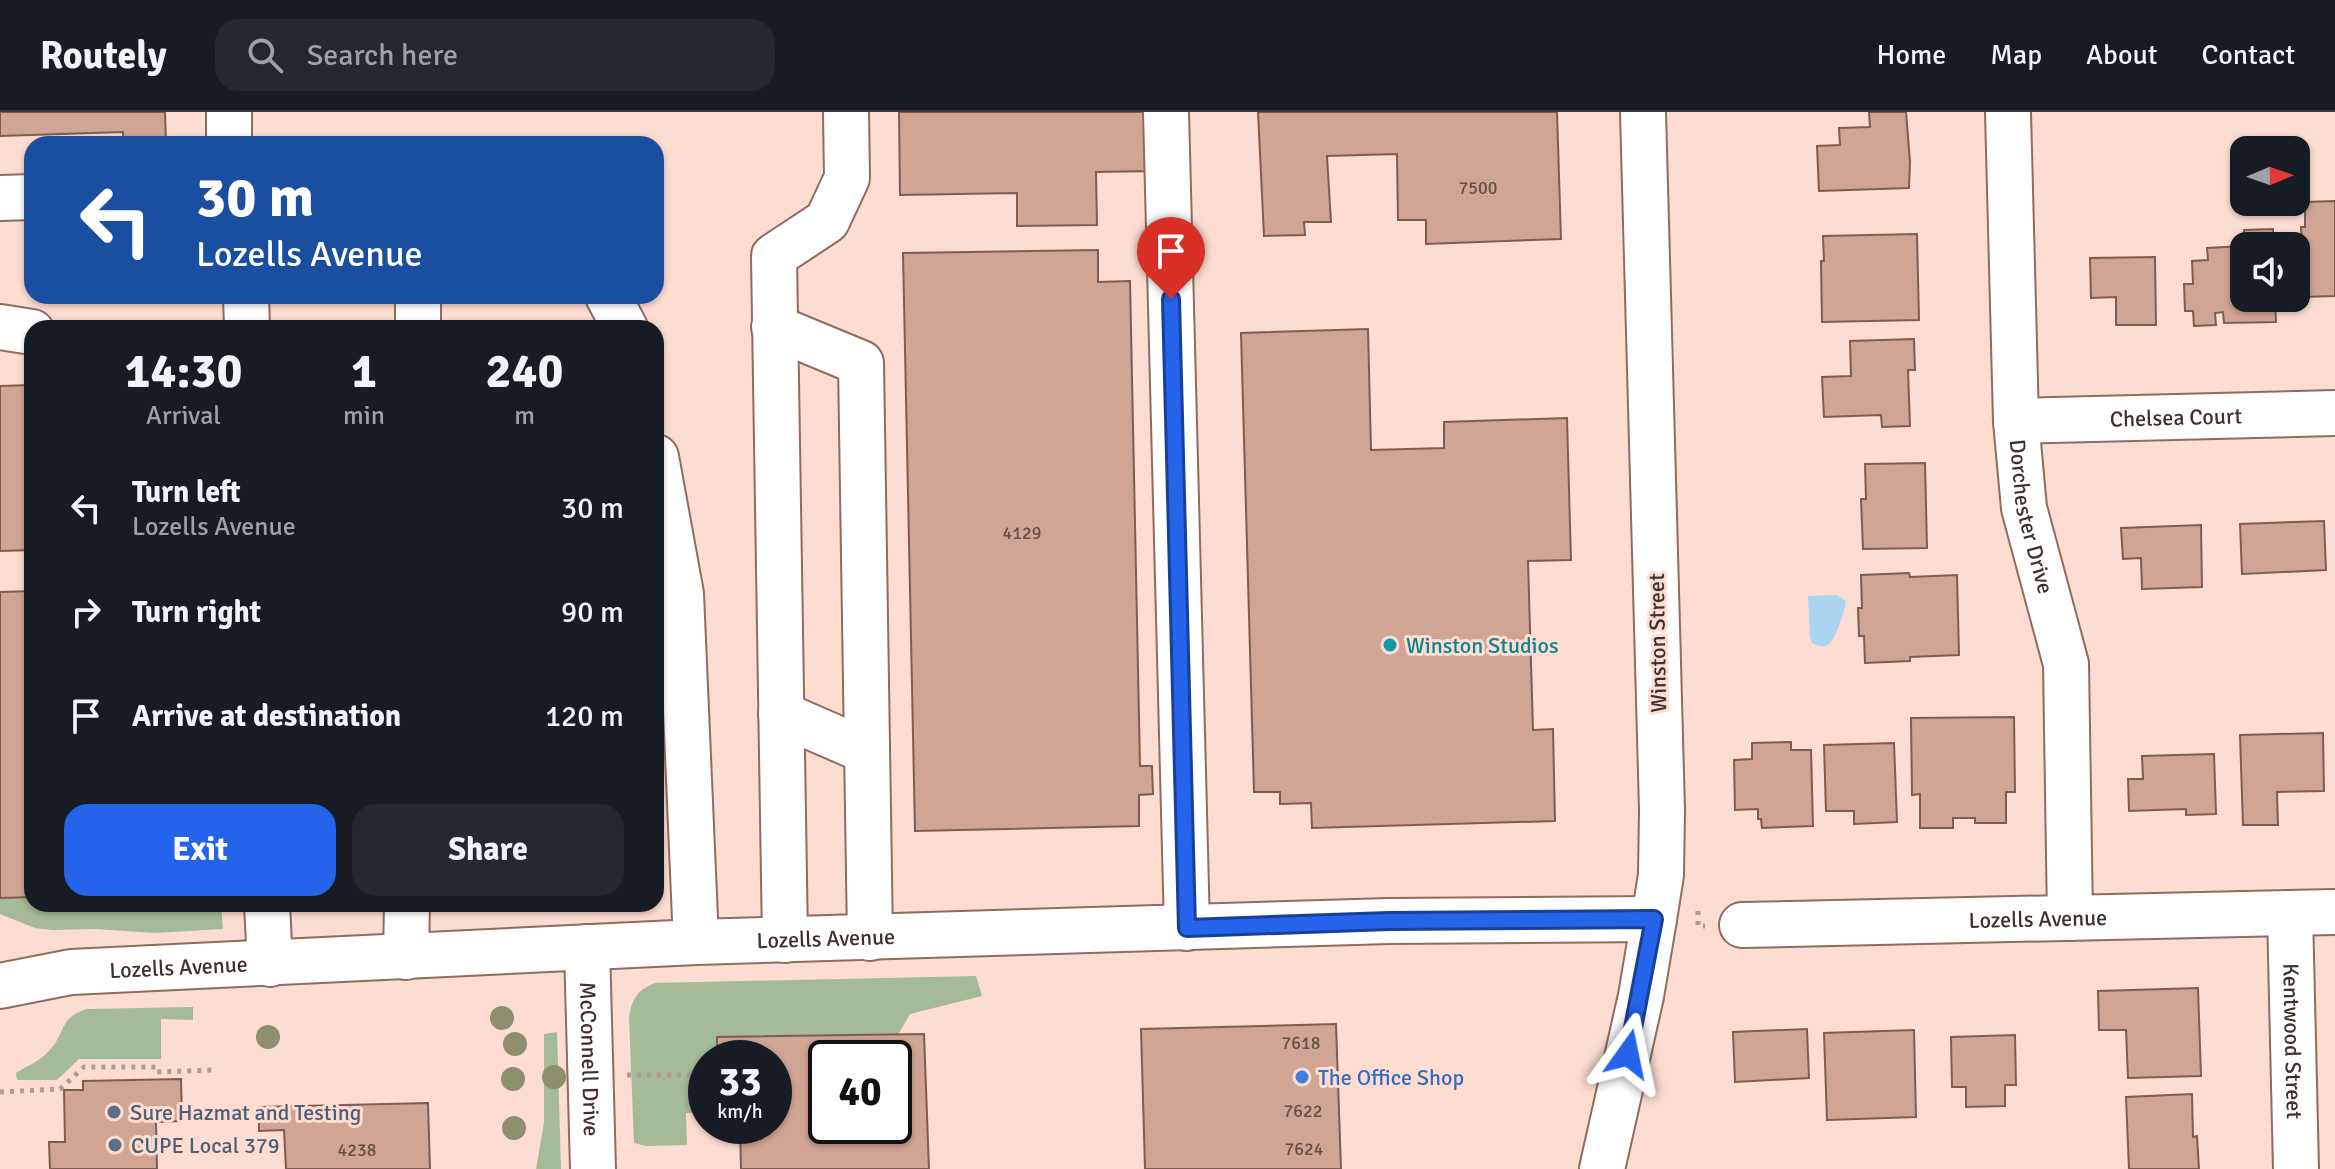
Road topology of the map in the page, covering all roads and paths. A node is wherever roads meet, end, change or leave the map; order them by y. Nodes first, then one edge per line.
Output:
1 (229, 112) edge
2 (846, 112) edge
3 (1166, 112) edge
4 (1643, 112) edge
5 (2008, 112) edge
6 (229, 136) edge
7 (24, 197) edge
8 (0, 198) edge
9 (0, 327) edge
10 (774, 327) junction
11 (24, 331) edge
12 (2335, 413) edge
13 (2016, 421) junction
14 (664, 501) edge
15 (781, 714) junction
16 (866, 751) junction
17 (267, 912) edge
18 (407, 912) edge
19 (2335, 912) edge
20 (2290, 913) junction
21 (2070, 918) junction
22 (1654, 919) junction
23 (1742, 925) dead end
24 (1187, 928) junction
25 (870, 938) junction
26 (785, 940) junction
27 (696, 942) junction
28 (587, 947) junction
29 (406, 957) junction
30 (270, 964) junction
31 (0, 986) edge
32 (214, 1070) dead end
33 (590, 1075) junction
34 (688, 1075) edge
35 (0, 1092) edge
36 (593, 1169) edge
37 (1602, 1169) edge
38 (2296, 1169) edge

1 - 6 street
2 - 10 street
3 - 24 street
4 - 22 street, Winston Street
5 - 13 street, Dorchester Drive
7 - 8 street
9 - 11 street
10 - 15 street
10 - 16 street
12 - 13 street, Chelsea Court
13 - 21 street, Dorchester Drive
14 - 27 street
15 - 16 street
15 - 26 street
16 - 25 street
17 - 30 street
18 - 29 street
19 - 20 street, Lozells Avenue
20 - 21 street, Lozells Avenue
20 - 38 street, Kentwood Street
21 - 23 street, Lozells Avenue
22 - 24 street, Lozells Avenue
22 - 37 street, Winston Street
24 - 25 street, Lozells Avenue
25 - 26 street, Lozells Avenue
26 - 27 street, Lozells Avenue
27 - 28 street, Lozells Avenue
28 - 29 street, Lozells Avenue
28 - 33 street, McConnell Drive
29 - 30 street, Lozells Avenue
30 - 31 street, Lozells Avenue
32 - 35 path
33 - 34 path
33 - 36 street, McConnell Drive

